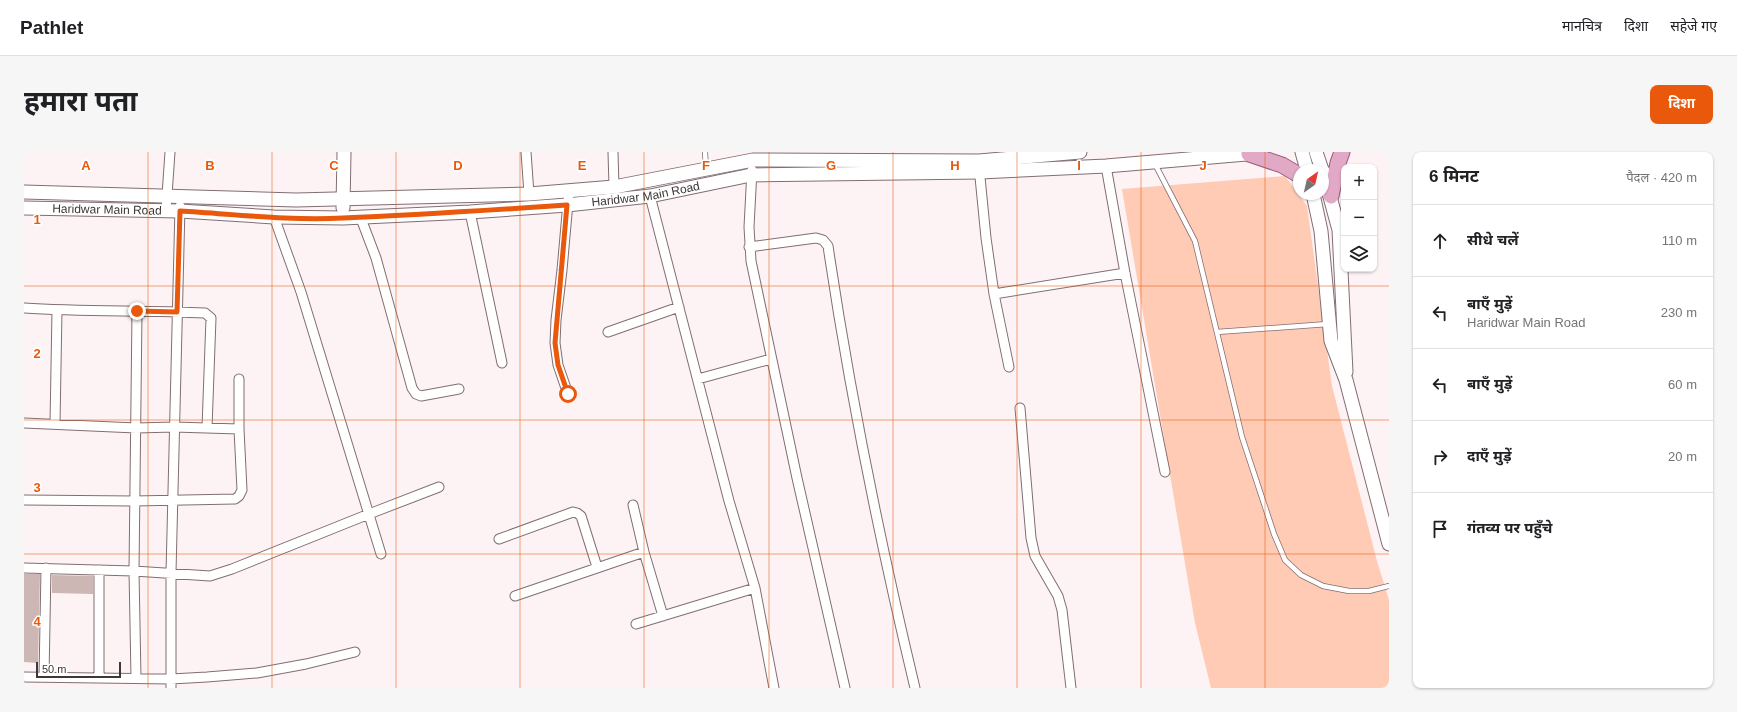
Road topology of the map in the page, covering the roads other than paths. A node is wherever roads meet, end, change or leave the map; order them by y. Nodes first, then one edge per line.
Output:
1 (170, 152) edge
2 (344, 152) edge
3 (526, 152) edge
4 (613, 152) edge
5 (705, 152) edge
6 (1072, 152) edge
7 (1266, 152) edge
8 (1302, 152) edge
9 (1316, 152) edge
10 (1342, 152) edge
11 (1249, 154) junction
12 (753, 160) junction
13 (1154, 162) junction
14 (1305, 164) edge
15 (1320, 164) edge
16 (979, 166) junction
17 (1106, 166) junction
18 (706, 169) junction
19 (1293, 171) edge
20 (751, 175) junction
21 (614, 187) junction
22 (1329, 190) edge
23 (569, 191) junction
24 (24, 192) edge
25 (529, 194) junction
26 (166, 196) junction
27 (650, 196) junction
28 (1331, 196) junction
29 (180, 197) junction
30 (344, 200) junction
31 (1314, 200) edge
32 (567, 205) junction
33 (24, 208) edge
34 (166, 210) junction
35 (180, 211) junction
36 (470, 212) junction
37 (360, 216) junction
38 (274, 217) junction
39 (343, 218) junction
40 (749, 247) junction
41 (1125, 273) junction
42 (994, 294) junction
43 (679, 307) junction
44 (24, 308) edge
45 (58, 310) junction
46 (137, 311) junction
47 (177, 312) junction
48 (1330, 324) junction
49 (608, 332) dead end
50 (1217, 332) junction
51 (771, 359) junction
52 (502, 363) dead end
53 (1009, 367) dead end
54 (239, 379) dead end
55 (698, 379) junction
56 (1346, 380) junction
57 (459, 389) dead end
58 (568, 394) dead end
59 (1020, 408) dead end
60 (24, 423) edge
61 (55, 424) junction
62 (174, 427) junction
63 (136, 428) junction
64 (206, 428) junction
65 (239, 429) junction
66 (1165, 472) dead end
67 (439, 487) dead end
68 (24, 500) edge
69 (134, 501) junction
70 (172, 501) junction
71 (633, 505) dead end
72 (369, 514) junction
73 (499, 539) dead end
74 (1389, 544) edge
75 (644, 552) junction
76 (381, 554) dead end
77 (597, 567) junction
78 (24, 568) edge
79 (46, 568) junction
80 (99, 570) junction
81 (134, 571) junction
82 (171, 573) junction
83 (1389, 586) edge
84 (755, 588) junction
85 (515, 596) dead end
86 (663, 616) junction
87 (636, 624) dead end
88 (355, 652) dead end
89 (24, 677) edge
90 (44, 677) junction
91 (99, 677) junction
92 (136, 678) junction
93 (171, 684) edge
94 (774, 688) edge
95 (845, 688) edge
96 (915, 688) edge
97 (1071, 688) edge

1 - 26 street
2 - 30 main road
3 - 25 street
4 - 21 street
5 - 18 lane
6 - 16 main road, Haridwar Main Road
7 - 11 main road, Haridwar Main Road
8 - 14 main road
9 - 15 main road
10 - 28 main road
11 - 13 main road, Haridwar Main Road
11 - 19 main road
12 - 16 main road, Haridwar Main Road
12 - 18 main road, Haridwar Main Road
12 - 20 street
13 - 17 main road, Haridwar Main Road
13 - 50 lane
16 - 17 main road, Haridwar Main Road
16 - 20 main road, Haridwar Main Road
16 - 42 street
17 - 41 street
18 - 21 main road, Haridwar Main Road
20 - 27 main road, Haridwar Main Road
20 - 40 street
21 - 23 main road, Haridwar Main Road
22 - 28 main road
23 - 25 main road, Haridwar Main Road
23 - 32 street
24 - 26 main road, Haridwar Main Road
25 - 30 main road, Haridwar Main Road
26 - 29 main road, Haridwar Main Road
26 - 34 street
27 - 32 main road, Haridwar Main Road
27 - 43 street
28 - 56 main road
29 - 30 main road, Haridwar Main Road
29 - 35 street
30 - 39 main road
31 - 48 main road
32 - 36 main road, Haridwar Main Road
32 - 58 street
33 - 34 main road, Haridwar Main Road
34 - 35 main road, Haridwar Main Road
35 - 38 main road, Haridwar Main Road
35 - 47 street
36 - 37 main road, Haridwar Main Road
36 - 52 street
37 - 39 main road, Haridwar Main Road
37 - 57 street
38 - 39 main road, Haridwar Main Road
38 - 72 street
40 - 51 street
40 - 96 street
41 - 42 street
41 - 66 street
42 - 53 street
43 - 49 street
43 - 55 street
44 - 45 street
45 - 46 street
45 - 61 street
46 - 47 street
46 - 63 street
47 - 62 street
47 - 64 street
48 - 50 lane
48 - 56 main road
50 - 83 lane
51 - 55 street
51 - 95 street
54 - 65 street
55 - 84 street
56 - 74 main road
59 - 97 street
60 - 61 street
61 - 63 street
62 - 63 street
62 - 64 street
62 - 70 street
63 - 69 street
64 - 65 street
65 - 70 street
67 - 72 street
68 - 69 street
69 - 70 street
69 - 81 street
70 - 82 street
71 - 75 street
72 - 76 street
72 - 82 street
73 - 77 street
75 - 77 street
75 - 86 street
77 - 85 street
78 - 79 street
79 - 80 street
79 - 90 street
80 - 81 street
80 - 91 street
81 - 82 street
81 - 92 street
82 - 93 street
84 - 86 street
84 - 94 street
86 - 87 street
88 - 93 street
89 - 90 street
90 - 91 street
91 - 92 street
92 - 93 street

